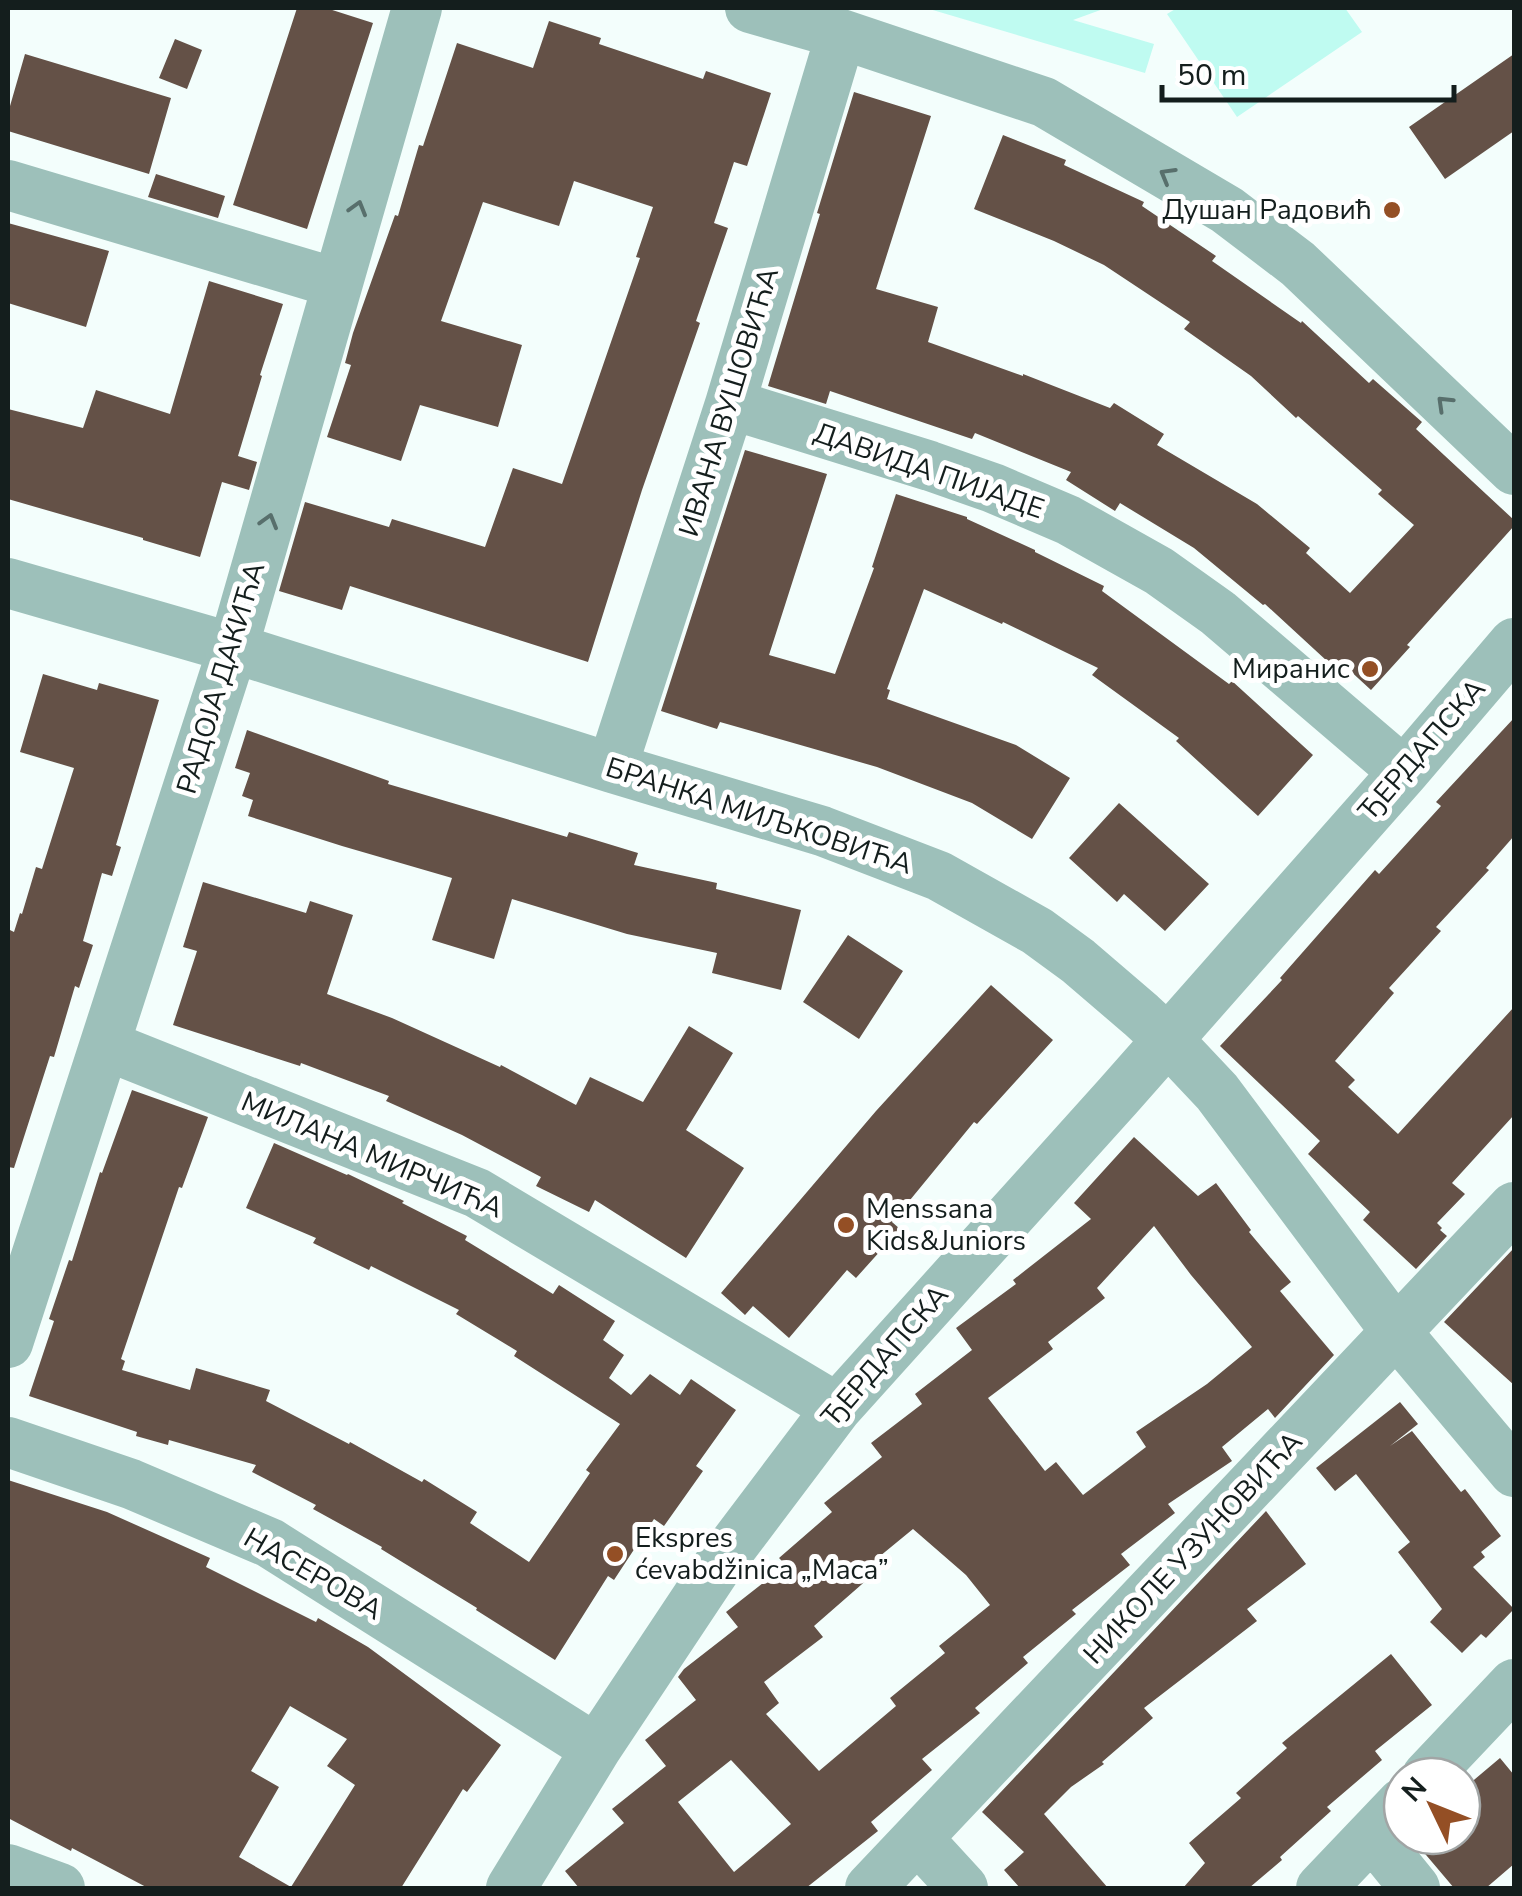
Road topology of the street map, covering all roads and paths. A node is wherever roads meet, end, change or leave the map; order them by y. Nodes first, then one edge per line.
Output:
1 (417, 8) edge
2 (750, 8) edge
3 (840, 34) junction
4 (8, 184) edge
5 (336, 284) junction
6 (730, 404) junction
7 (1514, 470) edge
8 (8, 583) edge
9 (1514, 643) edge
10 (233, 648) junction
11 (612, 768) junction
12 (1404, 772) junction
13 (1168, 1040) junction
14 (104, 1045) junction
15 (1514, 1207) edge
16 (1397, 1334) junction
17 (8, 1343) edge
18 (836, 1408) junction
19 (8, 1442) edge
20 (1514, 1472) edge
21 (1514, 1684) edge
22 (596, 1749) junction
23 (1446, 1756) edge
24 (1382, 1824) edge
25 (918, 1839) junction
26 (1402, 1856) edge
27 (8, 1869) edge
28 (60, 1888) edge
29 (512, 1888) edge
30 (870, 1888) edge
31 (963, 1888) edge
32 (1321, 1888) edge
33 (1415, 1888) edge

5 -> 1 street, РАДОЈА ДАКИЋА
2 - 3 street
3 - 6 street, ИВАНА ВУШОВИЋА
7 -> 3 street
4 - 5 street
10 -> 5 street, РАДОЈА ДАКИЋА
6 - 11 street, ИВАНА ВУШОВИЋА
6 - 12 street, ДАВИДА ПИЈАДЕ
8 - 10 street, БРАНКА МИЉКОВИЋА
9 - 12 street, ЂЕРДАПСКА
10 - 11 street, БРАНКА МИЉКОВИЋА
10 - 14 street, РАДОЈА ДАКИЋА
11 - 13 street, БРАНКА МИЉКОВИЋА
12 - 13 street, ЂЕРДАПСКА
13 - 16 street, БРАНКА МИЉКОВИЋА
13 - 18 street, ЂЕРДАПСКА
14 - 17 street, РАДОЈА ДАКИЋА
14 - 18 street, МИЛАНА МИРЧИЋА
15 - 16 street, НИКОЛЕ УЗУНОВИЋА
16 - 20 street, БРАНКА МИЉКОВИЋА
16 - 25 street, НИКОЛЕ УЗУНОВИЋА
18 - 22 street, ЂЕРДАПСКА
19 - 22 street, НАСЕРОВА
21 - 23 street
22 - 29 street, ЂЕРДАПСКА
24 - 32 street
25 - 30 street, НИКОЛЕ УЗУНОВИЋА
25 - 31 street
26 - 33 street
27 - 28 street

